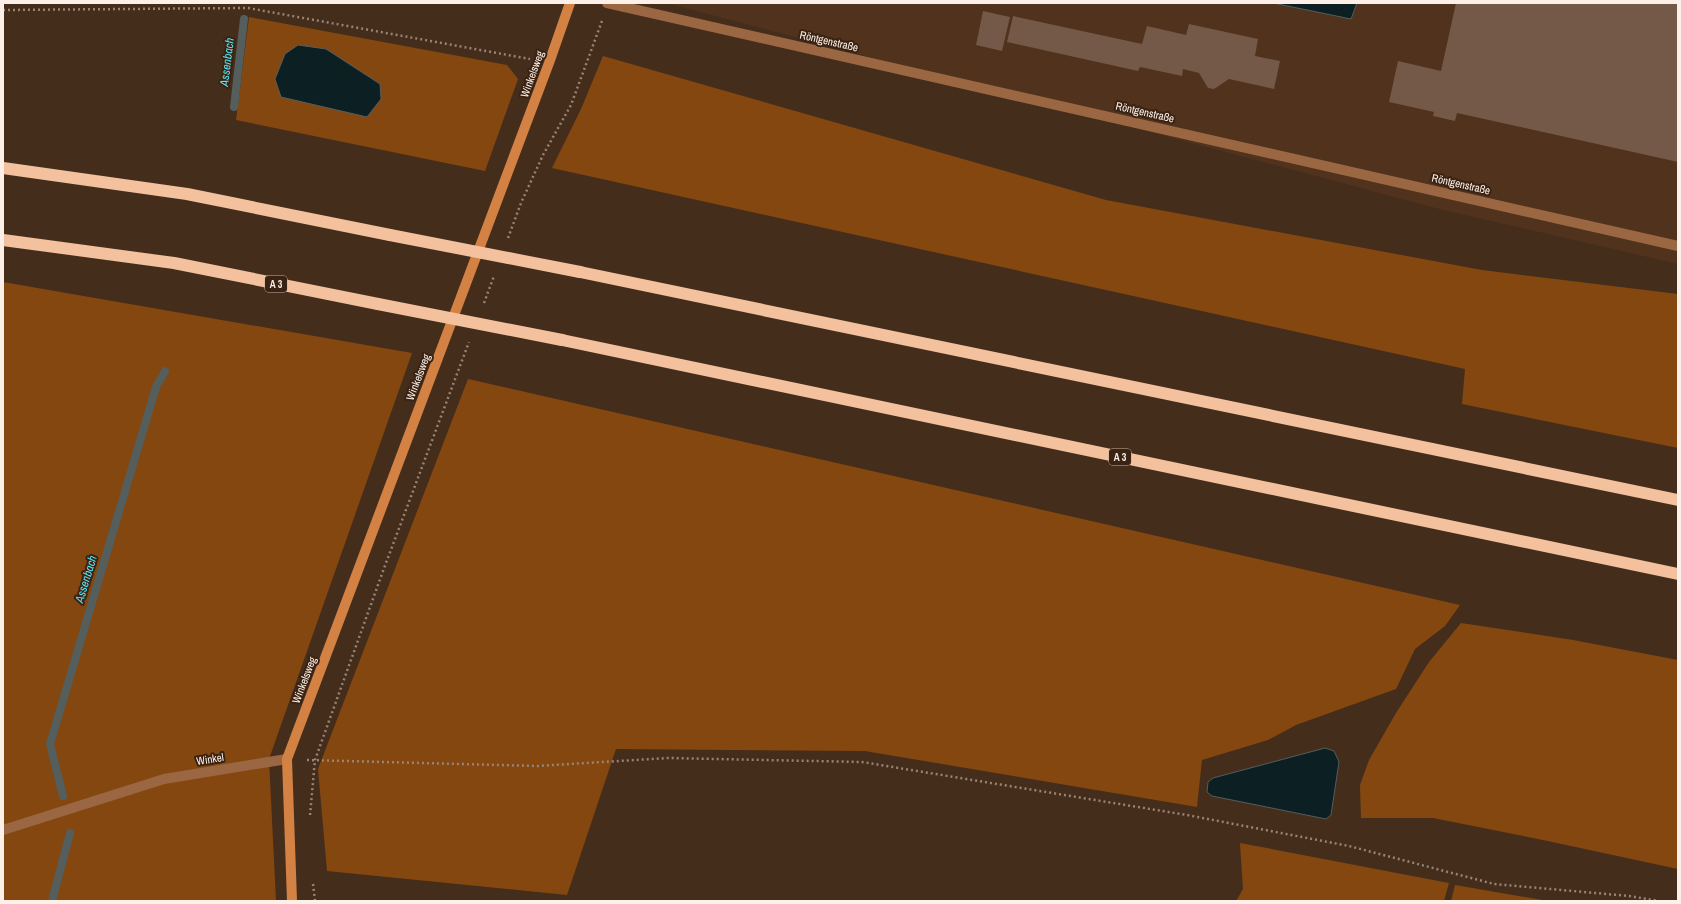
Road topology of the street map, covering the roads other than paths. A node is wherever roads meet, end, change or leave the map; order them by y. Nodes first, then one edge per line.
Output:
1 (570, 3) edge
2 (608, 3) edge
3 (3, 168) edge
4 (3, 240) edge
5 (1678, 246) edge
6 (1678, 500) edge
7 (1678, 574) edge
8 (287, 759) junction
9 (3, 830) edge
10 (292, 901) edge

1 - 8 street, Winkelsweg
2 - 5 street, Röntgenstraße
3 - 6 highway, bridge
4 - 7 highway, A 3, bridge
8 - 9 street, Winkel
8 - 10 street

